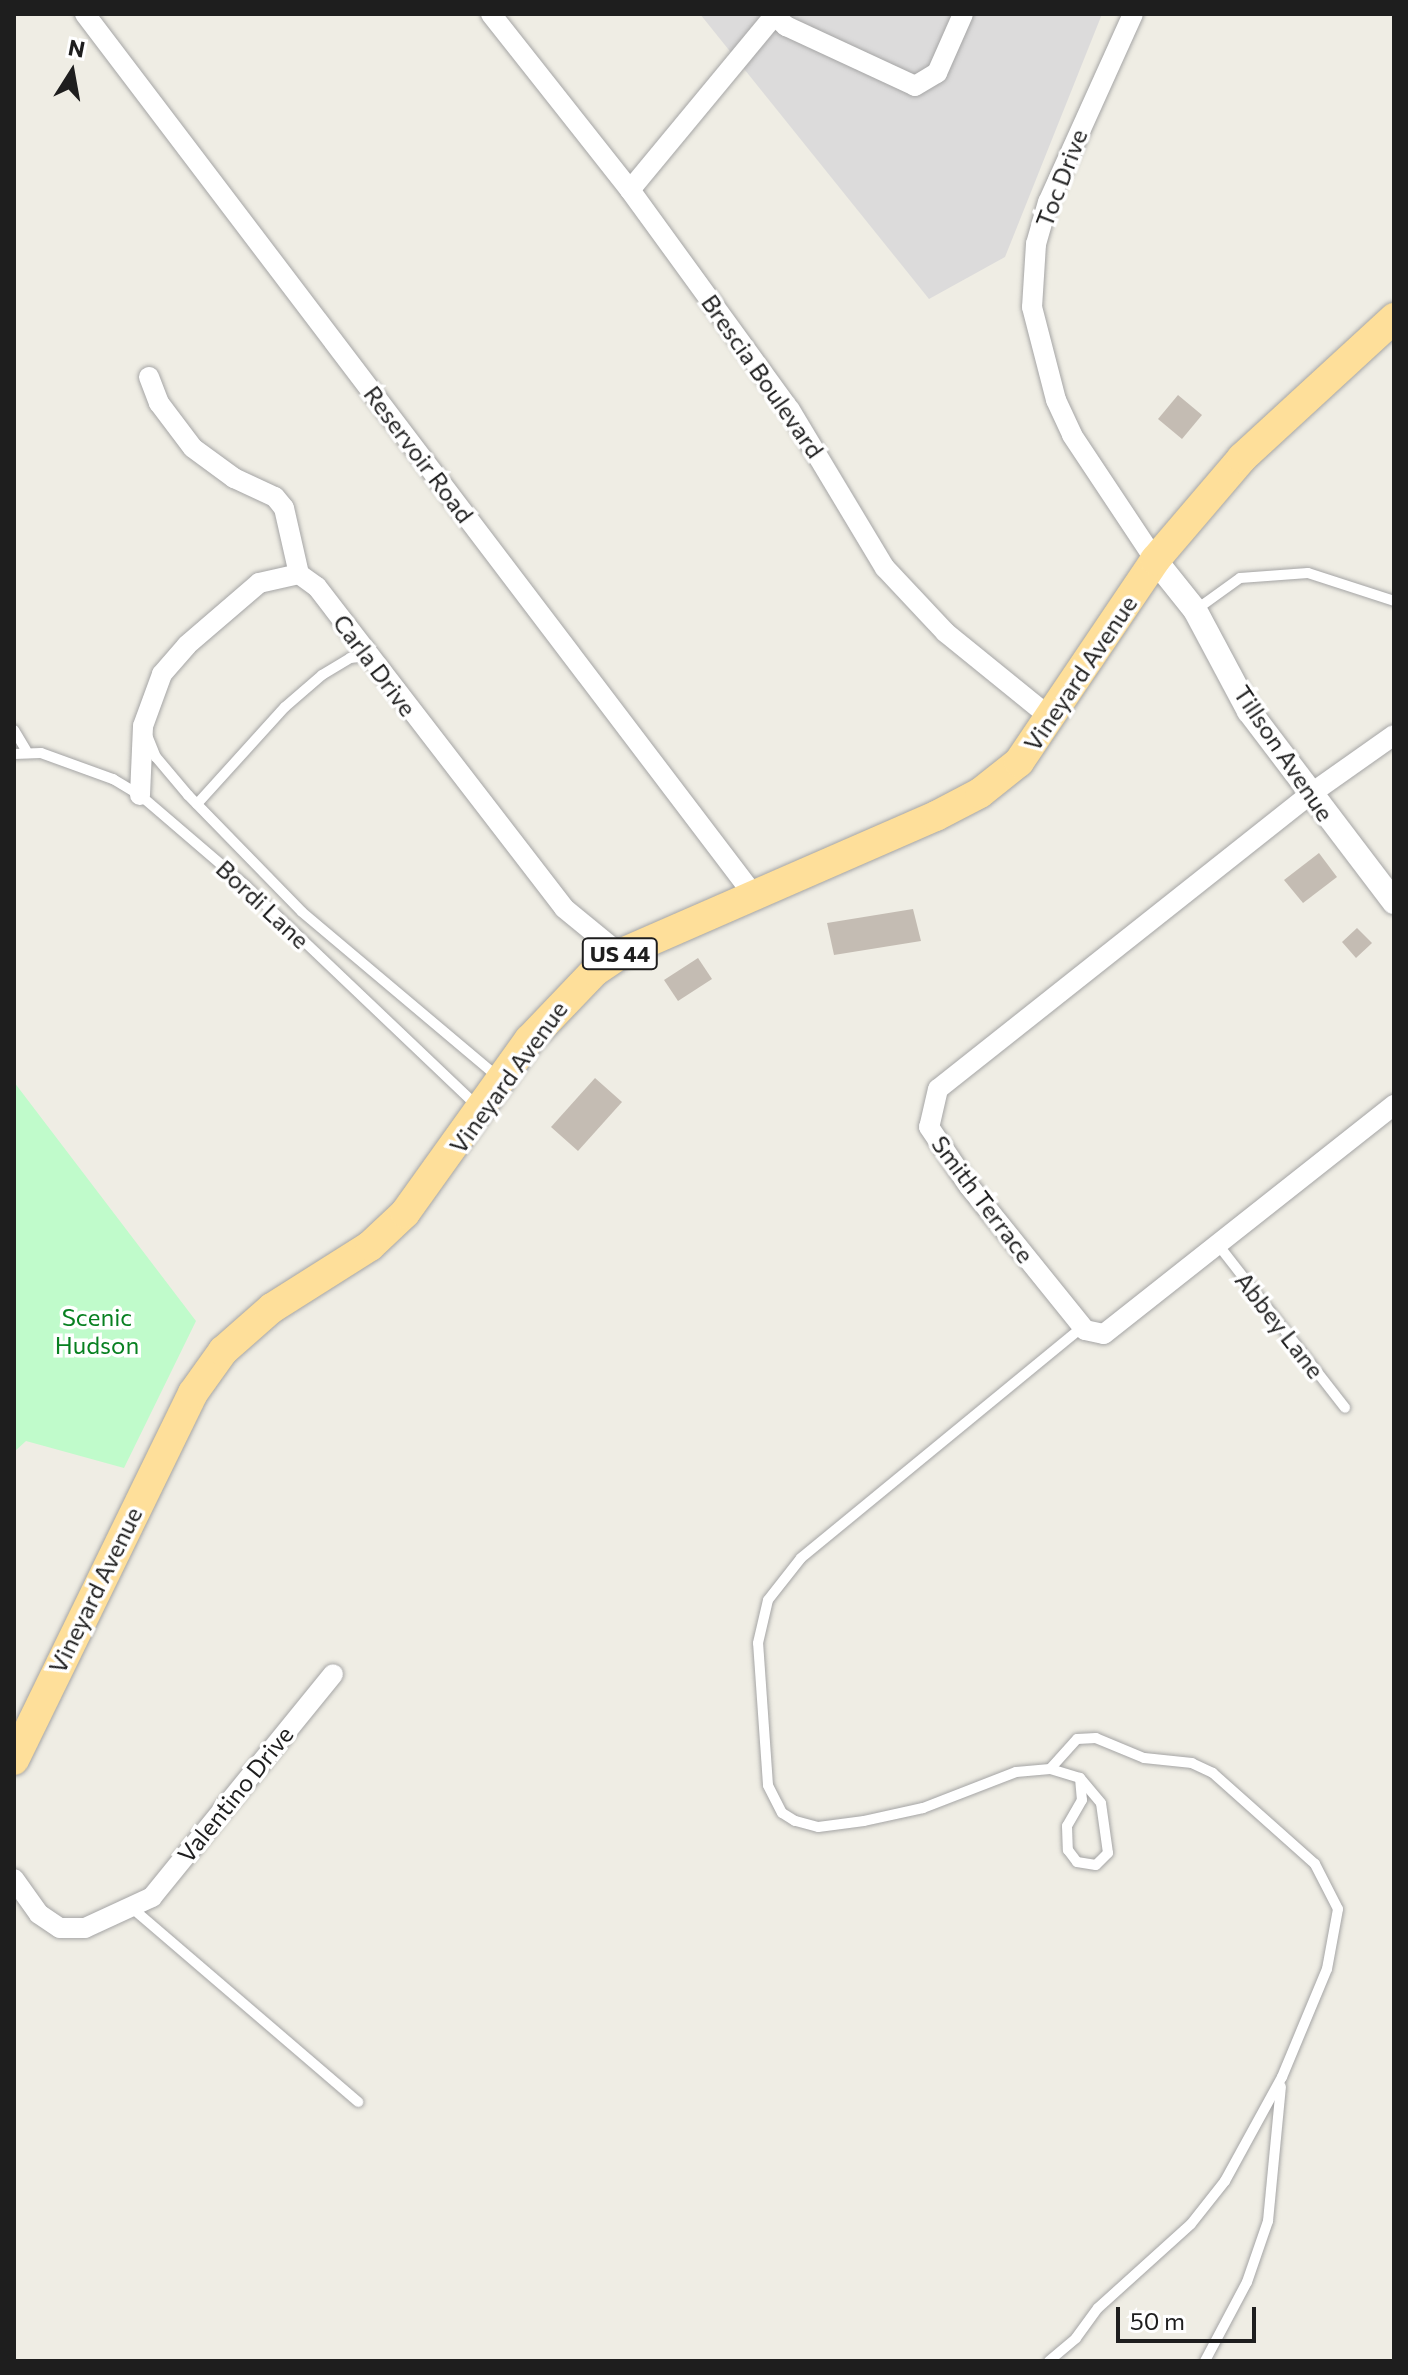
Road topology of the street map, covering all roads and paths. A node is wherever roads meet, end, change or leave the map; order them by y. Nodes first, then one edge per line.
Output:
1 (85, 14) edge
2 (491, 14) edge
3 (963, 14) edge
4 (1133, 14) edge
5 (774, 15) edge
6 (630, 190) junction
7 (1394, 318) edge
8 (149, 377) dead end
9 (1155, 560) junction
10 (299, 574) junction
11 (1394, 601) edge
12 (1195, 610) junction
13 (368, 656) junction
14 (1052, 719) junction
15 (143, 726) junction
16 (14, 730) edge
17 (1394, 735) edge
18 (14, 744) edge
19 (26, 750) junction
20 (14, 754) edge
21 (140, 795) junction
22 (1309, 795) junction
23 (197, 804) junction
24 (753, 894) junction
25 (1394, 902) edge
26 (620, 954) junction
27 (502, 1079) junction
28 (1394, 1105) edge
29 (482, 1110) junction
30 (1215, 1241) junction
31 (1082, 1327) junction
32 (1345, 1408) dead end
33 (333, 1674) dead end
34 (14, 1760) edge
35 (1050, 1769) junction
36 (1080, 1778) junction
37 (14, 1879) edge
38 (132, 1908) junction
39 (1282, 2077) junction
40 (358, 2102) dead end
41 (1049, 2361) edge
42 (1205, 2361) edge

1 - 24 street, Reservoir Road
2 - 6 street, Brescia Boulevard
3 - 5 street
4 - 9 street, Toc Drive
5 - 6 street
6 - 14 street, Brescia Boulevard
7 - 9 main road, Vineyard Avenue / US 44
8 - 10 street
9 - 12 street, Tillson Avenue
9 - 14 main road, Vineyard Avenue / US 44
10 - 13 street, Carla Drive
10 - 15 street
11 - 12 lane
12 - 22 street, Tillson Avenue
13 - 23 lane
13 - 26 street, Carla Drive
14 - 24 main road, Vineyard Avenue / US 44
15 - 21 street
15 - 23 lane
16 - 19 lane
17 - 22 street
18 - 19 lane, Bordi Lane
19 - 20 lane
19 - 21 lane, Bordi Lane
21 - 29 lane, Bordi Lane
22 - 25 street, Tillson Avenue
22 - 31 street, Smith Terrace
23 - 27 lane
24 - 26 main road, Vineyard Avenue / US 44
26 - 27 main road, Vineyard Avenue / US 44
27 - 29 main road, Vineyard Avenue / US 44
28 - 30 street
29 - 34 main road, Vineyard Avenue / US 44
30 - 31 street
30 - 32 lane, Abbey Lane
31 - 35 lane
33 - 38 street, Valentino Drive
35 - 36 lane
35 - 39 lane
36 - 36 lane
37 - 38 street, Valentino Drive
38 - 40 lane
39 - 41 lane
39 - 42 lane

